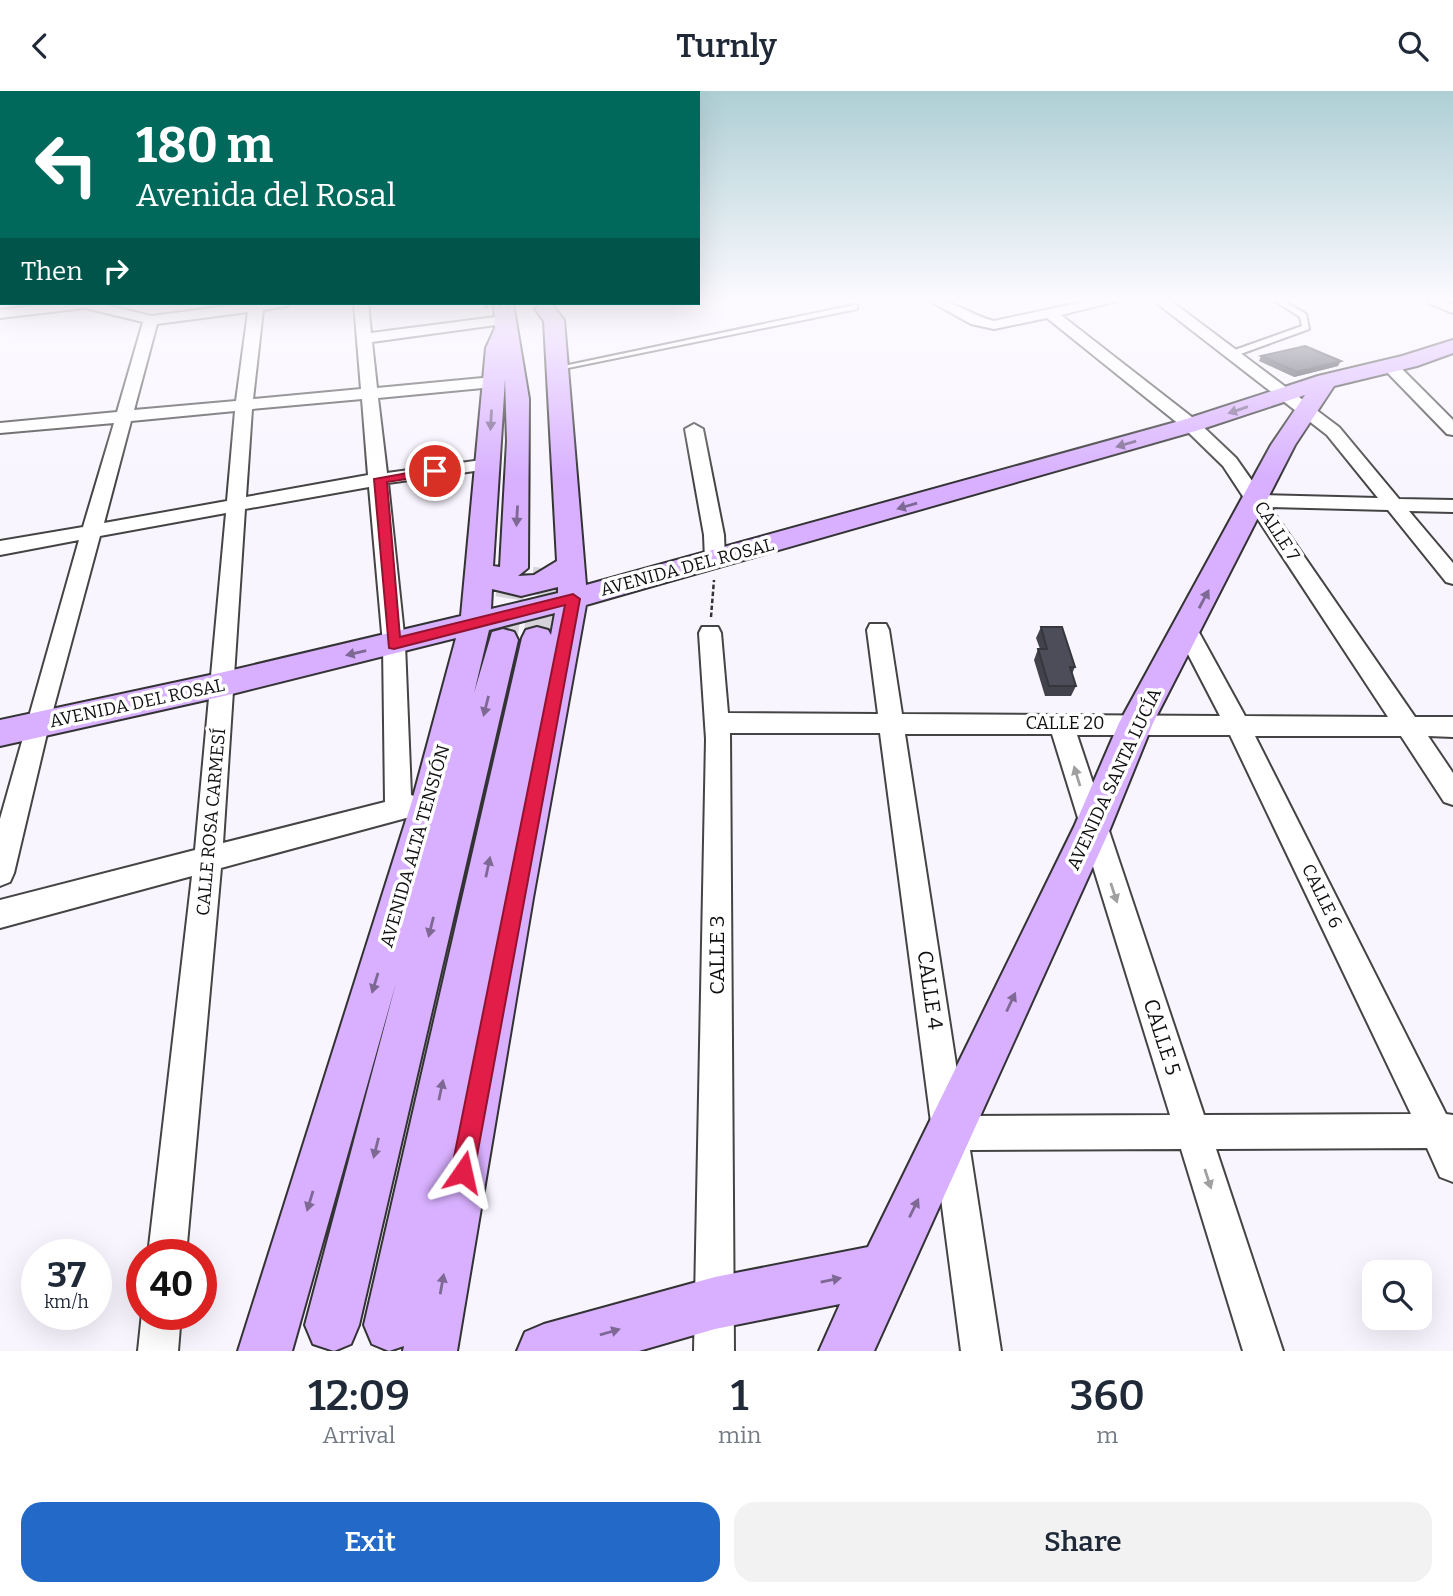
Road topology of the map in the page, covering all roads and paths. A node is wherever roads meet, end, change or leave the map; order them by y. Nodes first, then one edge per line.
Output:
1 (140, 360) edge
2 (250, 360) edge
3 (367, 360) edge
4 (495, 360) edge
5 (514, 360) edge
6 (542, 360) edge
7 (557, 360) edge
8 (598, 360) edge
9 (1108, 360) edge
10 (1239, 360) edge
11 (1409, 360) edge
12 (1453, 361) edge
13 (1399, 363) junction
14 (558, 368) junction
15 (493, 383) junction
16 (370, 393) junction
17 (1295, 404) junction
18 (244, 406) junction
19 (124, 416) junction
20 (1191, 425) junction
21 (0, 429) edge
22 (694, 429) dead end
23 (1453, 430) edge
24 (489, 464) junction
25 (380, 479) junction
26 (1257, 501) junction
27 (239, 504) junction
28 (1394, 506) junction
29 (1453, 506) edge
30 (94, 531) junction
31 (0, 548) edge
32 (482, 560) junction
33 (715, 560) junction
34 (559, 564) junction
35 (514, 568) tunnel mouth
36 (1453, 577) edge
37 (573, 599) junction
38 (878, 630) dead end
39 (1187, 631) junction
40 (710, 633) joint
41 (505, 634) junction
42 (394, 644) junction
43 (224, 684) junction
44 (893, 722) junction
45 (718, 723) junction
46 (1061, 723) junction
47 (1136, 723) junction
48 (37, 725) junction
49 (1409, 726) junction
50 (1238, 727) junction
51 (1453, 727) edge
52 (0, 733) edge
53 (1453, 794) edge
54 (414, 805) junction
55 (1093, 829) junction
56 (208, 861) junction
57 (0, 873) edge
58 (0, 914) edge
59 (1192, 1129) junction
60 (1445, 1131) edge
61 (950, 1133) junction
62 (1453, 1164) edge
63 (169, 1239) edge
64 (884, 1270) junction
65 (332, 1325) dead end
66 (391, 1325) dead end
67 (714, 1327) edge
68 (160, 1330) edge
69 (158, 1351) edge
70 (265, 1351) edge
71 (430, 1351) edge
72 (544, 1351) edge
73 (846, 1351) edge
74 (981, 1351) edge
75 (1263, 1351) edge

1 - 19 street
2 - 18 street, CALLE ROSA CARMESÍ
3 - 16 street
4 - 15 street, AVENIDA ALTA TENSIÓN
5 -> 35 street
6 - 34 street
7 - 14 street
8 - 14 lane
9 - 20 street, CALLE 7
10 - 17 street
11 - 13 street, AVENIDA SANTA LUCÍA
12 - 13 street
13 - 17 street, AVENIDA SANTA LUCÍA
13 - 23 street
14 - 34 street
15 - 16 street
15 -> 24 street, AVENIDA ALTA TENSIÓN
16 - 18 street
16 - 25 street
17 -> 20 street, AVENIDA DEL ROSAL
17 - 26 street, AVENIDA SANTA LUCÍA
17 - 28 street
18 - 19 street
18 - 27 street, CALLE ROSA CARMESÍ
19 - 21 street
19 - 30 street
20 - 26 street, CALLE 7
20 -> 33 street, AVENIDA DEL ROSAL
22 - 33 street
24 - 25 street
24 - 32 street, AVENIDA ALTA TENSIÓN
25 - 27 street
25 - 42 street
26 - 28 street
39 -> 26 street, AVENIDA SANTA LUCÍA
26 - 49 street, CALLE 7
27 - 30 street
27 - 43 street, CALLE ROSA CARMESÍ
28 - 29 street
28 - 36 street
30 - 31 street
30 - 48 street
32 - 34 street
32 - 41 street, AVENIDA ALTA TENSIÓN
33 - 37 street, AVENIDA DEL ROSAL
33 - 40 path
34 - 37 street
37 - 41 street, AVENIDA DEL ROSAL
71 -> 37 street
38 - 44 street, CALLE 4
39 - 47 street, AVENIDA SANTA LUCÍA
39 - 50 street, CALLE 6
40 - 45 street, CALLE 3
41 - 42 street, AVENIDA DEL ROSAL
41 - 54 street, AVENIDA ALTA TENSIÓN
41 -> 65 street, AVENIDA ALTA TENSIÓN
66 -> 41 street, AVENIDA ALTA TENSIÓN
42 -> 43 street, AVENIDA DEL ROSAL
42 - 54 street
43 - 48 street, AVENIDA DEL ROSAL
43 - 56 street, CALLE ROSA CARMESÍ
44 - 45 street, CALLE 20
44 - 46 street, CALLE 20
44 - 61 street, CALLE 4
45 - 67 street, CALLE 3
46 - 47 street, CALLE 20
55 -> 46 street, CALLE 5
47 - 50 street, CALLE 20
47 - 55 street, AVENIDA SANTA LUCÍA
48 - 52 street, AVENIDA DEL ROSAL
48 - 57 street
49 - 50 street, CALLE 20
49 - 51 street, CALLE 20
49 - 53 street, CALLE 7
50 - 60 street, CALLE 6
54 - 56 street
54 -> 70 street, AVENIDA ALTA TENSIÓN
55 -> 59 street, CALLE 5
61 -> 55 street, AVENIDA SANTA LUCÍA
56 - 58 street
56 - 63 street, CALLE ROSA CARMESÍ
59 - 60 street
59 - 61 street
59 -> 75 street, CALLE 5
60 - 62 street, CALLE 6
64 -> 61 street, AVENIDA SANTA LUCÍA
61 - 74 street, CALLE 4
67 -> 64 street
64 - 73 street, AVENIDA SANTA LUCÍA
72 -> 67 street
68 - 69 street

